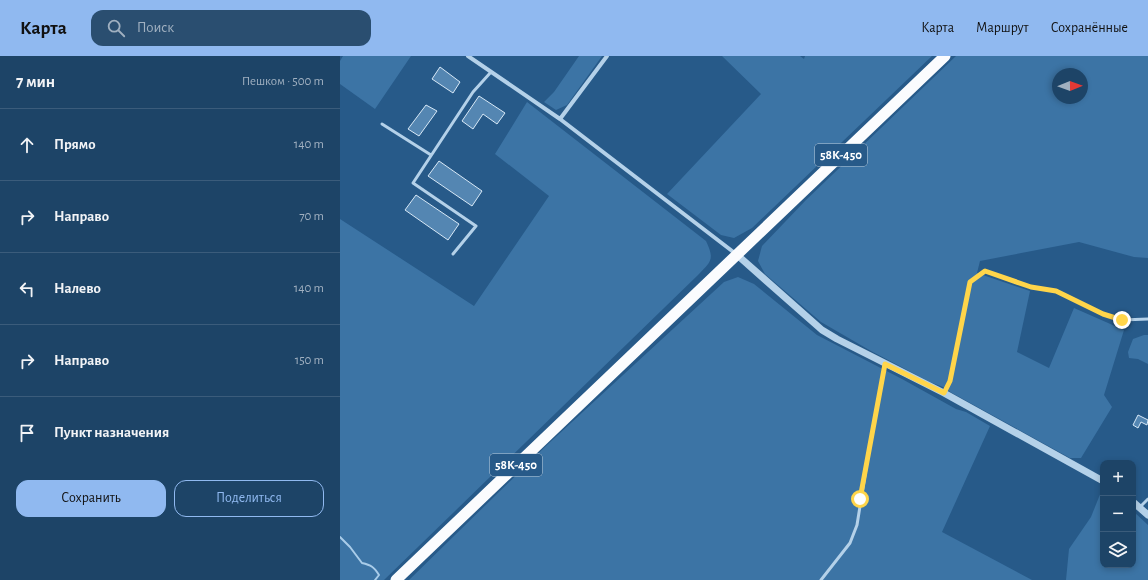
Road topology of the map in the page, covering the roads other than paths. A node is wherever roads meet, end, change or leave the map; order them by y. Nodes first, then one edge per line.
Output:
1 (468, 56) edge
2 (607, 56) edge
3 (945, 56) edge
4 (491, 72) junction
5 (560, 119) junction
6 (382, 124) dead end
7 (431, 155) junction
8 (453, 254) dead end
9 (736, 254) junction
10 (1148, 319) edge
11 (885, 364) junction
12 (944, 393) junction
13 (1100, 479) edge
14 (1148, 499) edge
15 (1136, 504) edge
16 (1140, 507) junction
17 (1148, 515) edge
18 (396, 580) edge
19 (821, 580) edge

1 - 4 street
2 - 5 street
3 - 9 highway, 58К-450
4 - 5 street
4 - 7 lane
5 - 9 street
6 - 7 lane
7 - 8 lane
9 - 11 street
9 - 18 highway, 58К-450
10 - 12 lane
11 - 12 street
11 - 19 lane
12 - 13 street
14 - 16 lane
15 - 16 street
16 - 17 street

